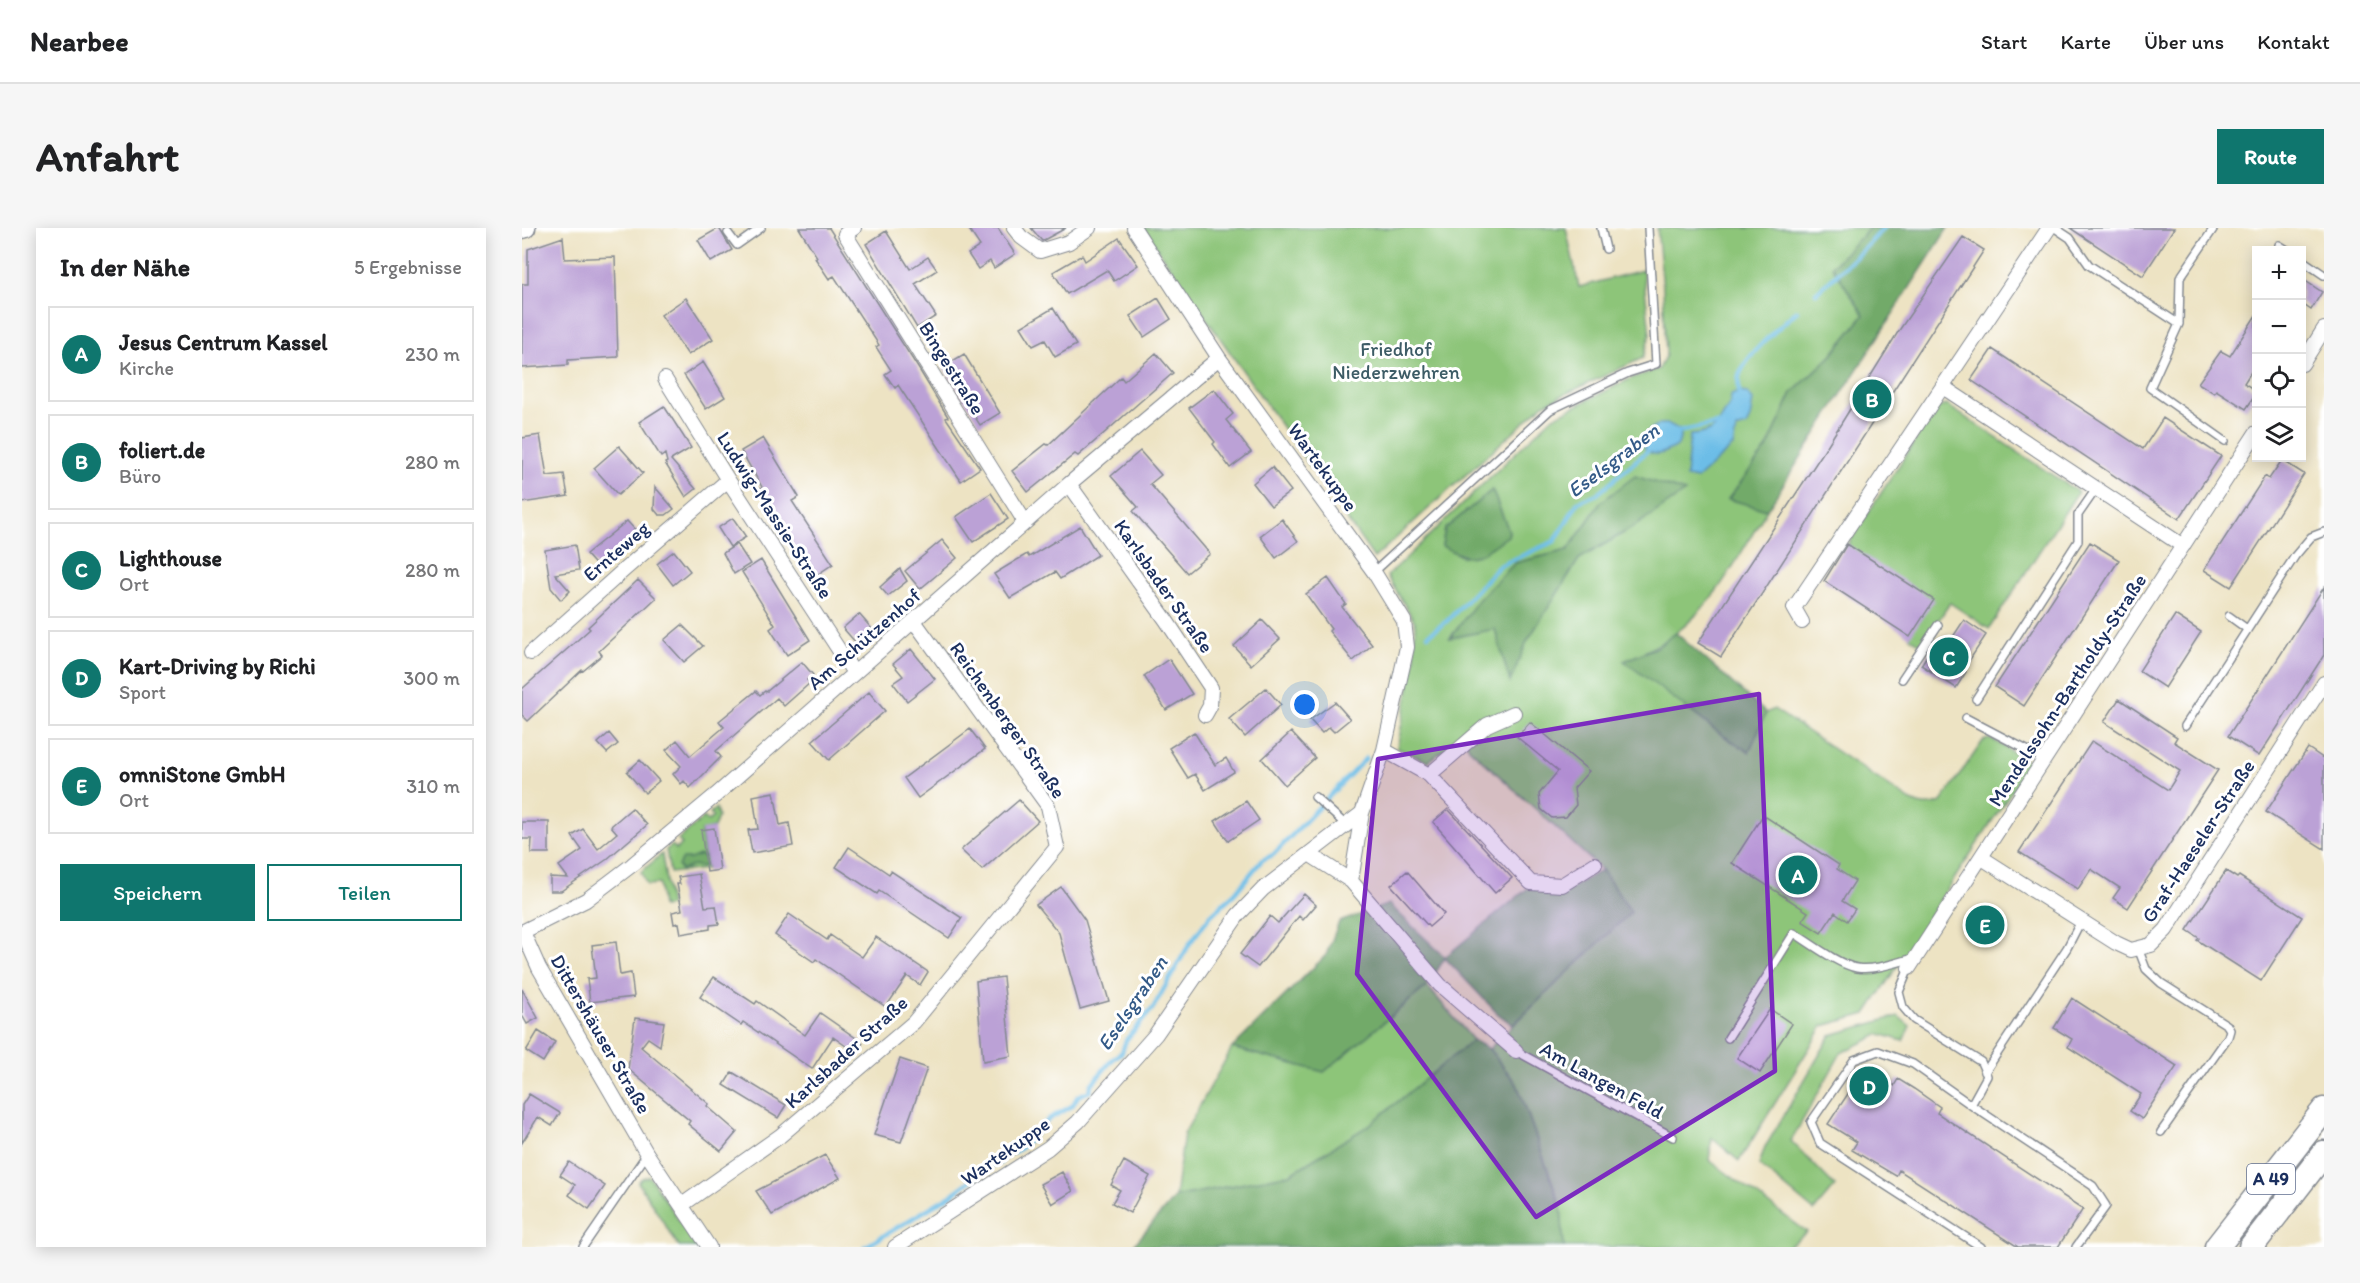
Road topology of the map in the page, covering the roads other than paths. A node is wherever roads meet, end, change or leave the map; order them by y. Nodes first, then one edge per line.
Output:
1 (761, 228) edge
2 (1014, 228) edge
3 (1089, 228) edge
4 (1134, 228) edge
5 (1602, 228) edge
6 (1648, 228) edge
7 (2049, 228) edge
8 (2055, 228) edge
9 (2214, 228) edge
10 (847, 230) edge
11 (728, 233) dead end
12 (1606, 249) dead end
13 (2306, 263) edge
14 (2324, 275) edge
15 (2179, 324) junction
16 (2324, 329) edge
17 (2306, 356) edge
18 (1219, 358) junction
19 (665, 379) dead end
20 (1943, 387) junction
21 (2252, 439) edge
22 (2225, 441) dead end
23 (728, 480) junction
24 (1069, 484) junction
25 (2096, 489) junction
26 (1025, 522) junction
27 (2324, 531) edge
28 (2183, 546) junction
29 (1374, 572) junction
30 (2229, 616) dead end
31 (915, 621) junction
32 (1803, 622) dead end
33 (1938, 625) dead end
34 (2247, 629) junction
35 (531, 653) dead end
36 (854, 673) junction
37 (1902, 679) dead end
38 (2324, 683) edge
39 (1976, 699) dead end
40 (1514, 713) dead end
41 (1205, 715) dead end
42 (1965, 718) dead end
43 (2186, 726) dead end
44 (1384, 750) junction
45 (2046, 759) junction
46 (1429, 775) junction
47 (1314, 797) dead end
48 (1362, 813) junction
49 (1346, 825) junction
50 (1057, 847) joint
51 (1309, 854) junction
52 (1982, 858) junction
53 (1595, 864) dead end
54 (1351, 881) junction
55 (2081, 921) junction
56 (522, 932) edge
57 (2138, 948) junction
58 (1912, 962) junction
59 (1728, 1038) dead end
60 (1516, 1051) joint
61 (1985, 1072) junction
62 (1971, 1105) junction
63 (2324, 1110) edge
64 (2161, 1132) dead end
65 (1673, 1137) dead end
66 (2324, 1153) edge
67 (647, 1154) junction
68 (682, 1205) junction
69 (583, 1247) edge
70 (709, 1247) edge
71 (895, 1247) edge
72 (1982, 1247) edge
73 (2076, 1247) edge
74 (2217, 1247) edge
75 (2251, 1247) edge

1 - 11 lane
2 - 3 street
4 - 18 street, Wartekuppe
5 - 12 lane
6 - 29 lane
7 - 20 street
8 - 15 lane
9 - 15 lane
10 - 26 street, Bingestraße
13 - 14 lane
15 - 22 lane
16 - 17 street
18 - 24 street, Am Schützenhof
18 - 29 street, Wartekuppe
19 - 23 street, Ludwig-Massie-Straße
20 - 25 street
20 - 32 street
21 - 28 street, Mendelssohn-Bartholdy-Straße
23 - 35 street, Ernteweg
23 - 36 street, Ludwig-Massie-Straße
24 - 26 street, Am Schützenhof
24 - 41 street, Karlsbader Straße
25 - 28 street
25 - 39 lane
26 - 31 street, Am Schützenhof
27 - 34 lane
28 - 45 street, Mendelssohn-Bartholdy-Straße
29 - 44 street, Wartekuppe
30 - 34 lane
31 - 36 street, Am Schützenhof
31 - 50 street, Reichenberger Straße
33 - 37 lane
34 - 43 lane
36 - 56 street, Am Schützenhof
38 - 57 street, Graf-Haeseler-Straße
40 - 46 street
42 - 45 lane
44 - 46 street
44 - 48 street, Wartekuppe
45 - 52 street, Mendelssohn-Bartholdy-Straße
46 - 53 street
47 - 49 lane
48 - 49 street, Wartekuppe
48 - 54 street, Wartekuppe
49 - 51 street, Wartekuppe
50 - 68 street, Karlsbader Straße
51 - 54 street
51 - 71 street, Wartekuppe
52 - 55 street, Graf-Haeseler-Straße
52 - 58 street, Mendelssohn-Bartholdy-Straße
54 - 60 street
55 - 57 street, Graf-Haeseler-Straße
55 - 61 lane
56 - 67 street, Dittershäuser Straße
57 - 64 lane
58 - 59 lane
58 - 61 lane
60 - 65 lane, Am Langen Feld
61 - 62 lane
62 - 72 lane
62 - 73 lane
63 - 74 highway, A 49
66 - 75 highway, A 49
67 - 68 street, Dittershäuser Straße
67 - 69 lane
68 - 70 street, Dittershäuser Straße

